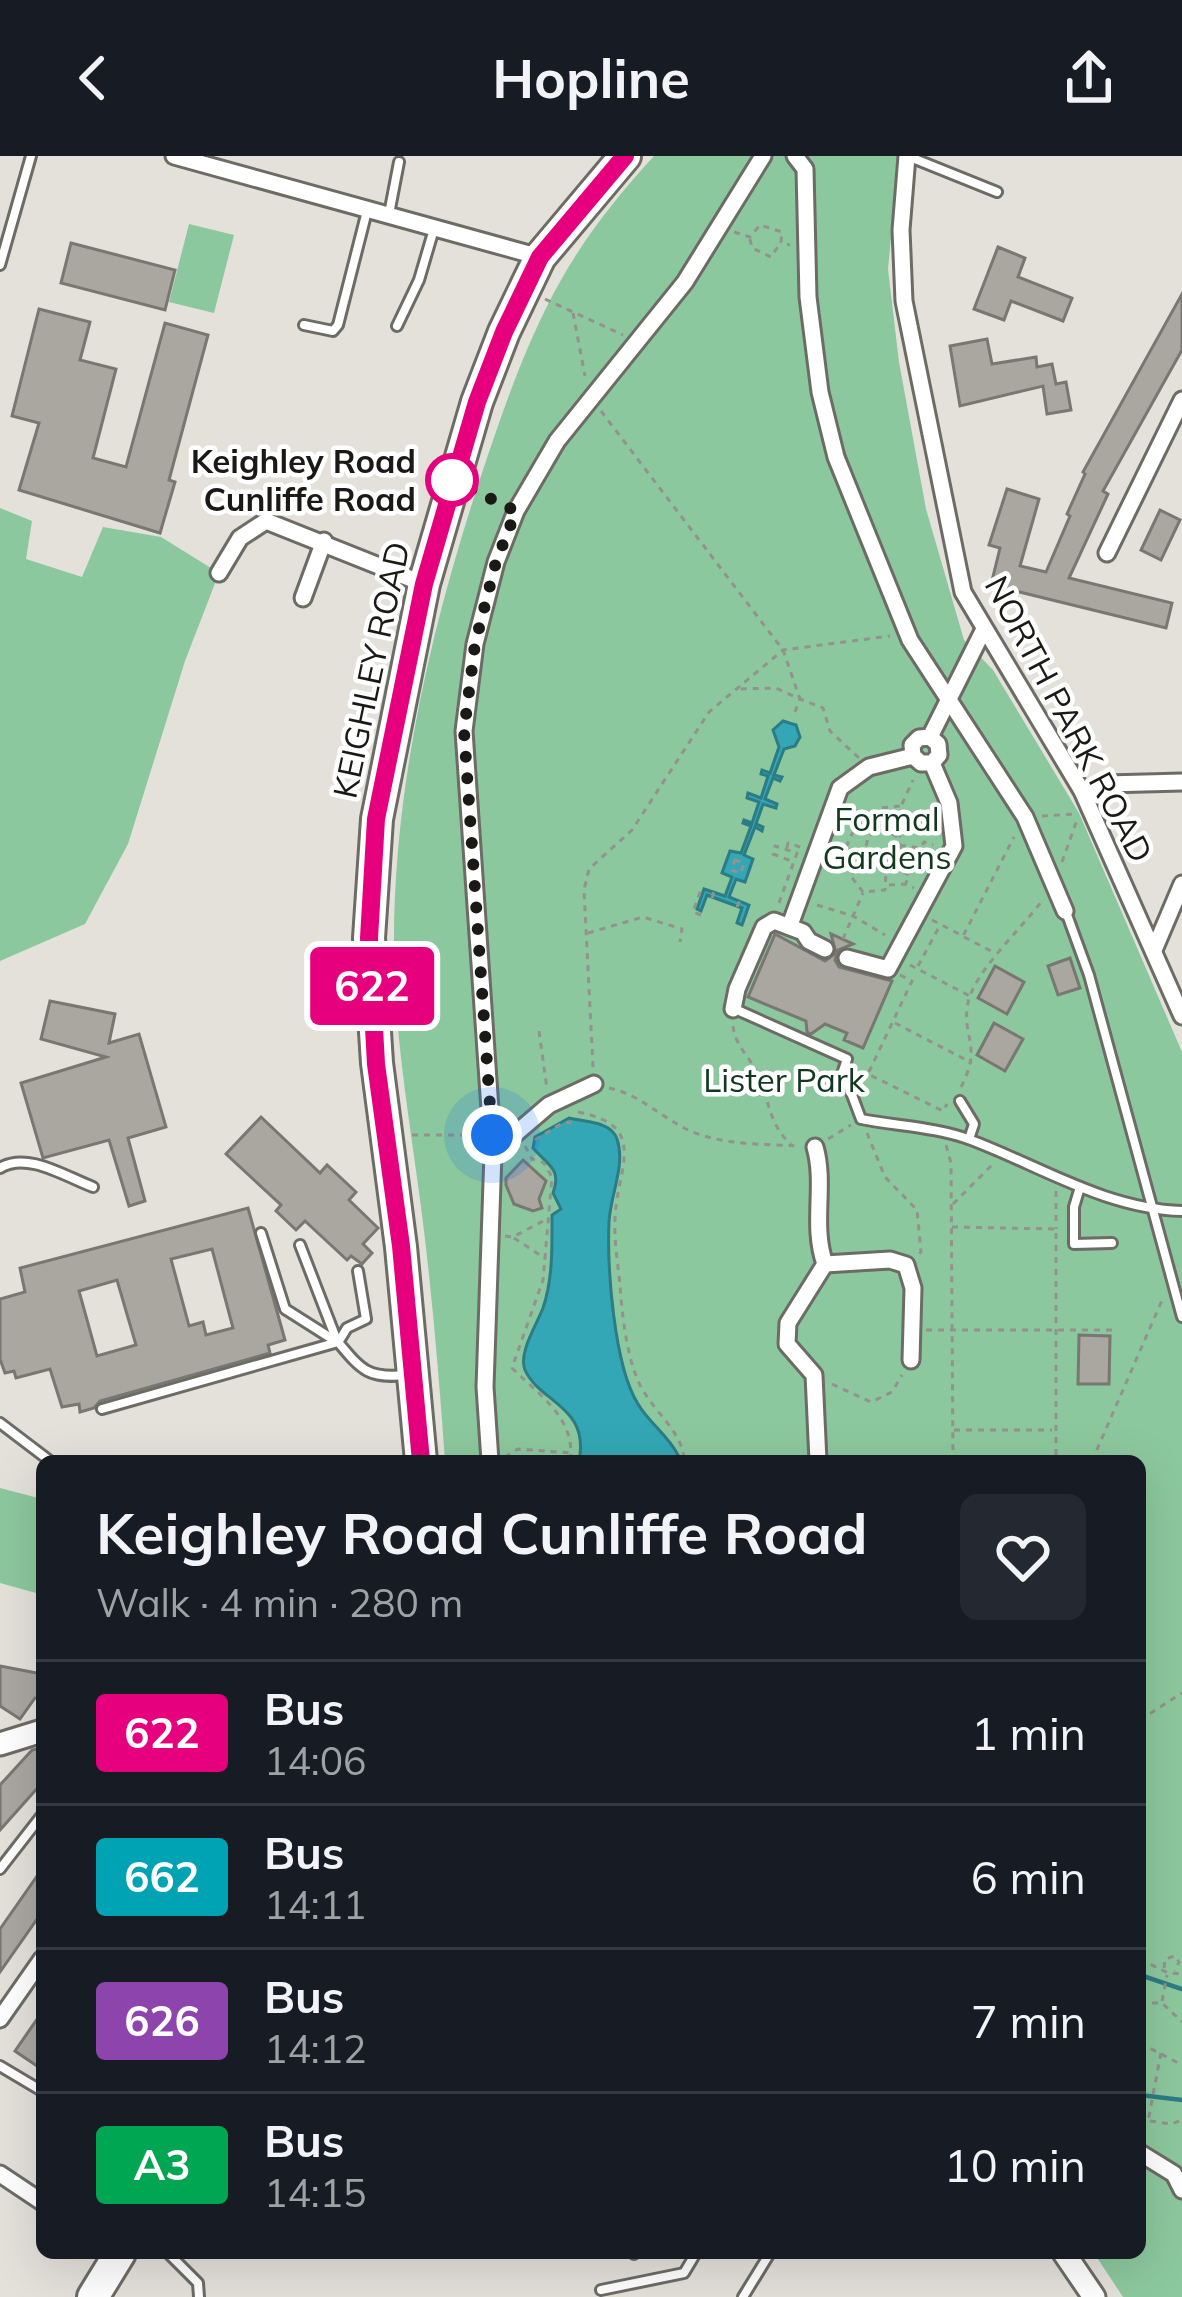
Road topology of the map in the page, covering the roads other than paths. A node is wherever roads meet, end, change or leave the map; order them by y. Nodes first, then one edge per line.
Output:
1 (31, 156) edge
2 (174, 156) edge
3 (625, 156) edge
4 (763, 156) edge
5 (795, 156) edge
6 (908, 156) edge
7 (211, 161) edge
8 (399, 162) dead end
9 (998, 192) dead end
10 (368, 209) junction
11 (388, 215) junction
12 (434, 228) junction
13 (540, 257) junction
14 (0, 266) edge
15 (304, 325) dead end
16 (397, 326) dead end
17 (1182, 400) edge
18 (324, 542) junction
19 (1107, 554) dead end
20 (219, 573) dead end
21 (424, 584) junction
22 (304, 598) dead end
23 (983, 631) junction
24 (948, 698) junction
25 (922, 761) junction
26 (1182, 782) edge
27 (1082, 791) junction
28 (1182, 884) edge
29 (1065, 911) joint
30 (790, 926) junction
31 (825, 949) dead end
32 (1154, 950) junction
33 (847, 958) dead end
34 (734, 1009) joint
35 (1182, 1016) edge
36 (594, 1084) road end
37 (957, 1100) road end
38 (969, 1139) junction
39 (815, 1147) dead end
40 (493, 1153) junction
41 (0, 1168) edge
42 (93, 1187) dead end
43 (1080, 1187) junction
44 (1153, 1210) junction
45 (1182, 1211) edge
46 (261, 1233) dead end
47 (1112, 1243) dead end
48 (300, 1245) dead end
49 (825, 1264) junction
50 (358, 1271) dead end
51 (1182, 1317) edge
52 (338, 1342) junction
53 (911, 1360) road end
54 (414, 1375) junction
55 (102, 1409) dead end
56 (0, 1423) edge
57 (42, 1455) edge
58 (421, 1455) edge
59 (493, 1455) edge
60 (818, 1455) edge
61 (36, 1733) edge
62 (0, 1744) edge
63 (36, 1823) edge
64 (0, 1869) edge
65 (36, 1968) edge
66 (0, 2019) edge
67 (0, 2066) edge
68 (36, 2087) edge
69 (1146, 2156) edge
70 (0, 2174) edge
71 (1178, 2174) edge
72 (1182, 2190) edge
73 (36, 2198) edge
74 (116, 2259) edge
75 (175, 2259) edge
76 (692, 2259) edge
77 (766, 2259) edge
78 (1068, 2259) edge
79 (601, 2290) dead end
80 (93, 2297) edge
81 (199, 2297) edge
82 (743, 2297) edge
83 (1094, 2297) edge

1 - 14 lane
2 - 7 street
3 - 13 highway, KEIGHLEY ROAD
4 - 40 street
5 - 24 street
6 - 9 lane
6 - 23 street, NORTH PARK ROAD
7 - 10 street
8 - 11 lane
10 - 11 street
10 - 15 lane
11 - 12 street
12 - 13 street
12 - 16 lane
13 - 21 highway, KEIGHLEY ROAD
17 - 19 street
18 - 20 street
18 - 21 street
18 - 22 street
21 - 54 highway, KEIGHLEY ROAD
23 - 24 street
23 - 27 street, NORTH PARK ROAD
24 - 25 street
24 - 29 street
25 - 30 street
25 - 33 street
26 - 27 street
27 - 32 street, NORTH PARK ROAD
28 - 32 street
29 - 44 lane
30 - 31 street
30 - 34 street
32 - 35 street, NORTH PARK ROAD
34 - 38 lane
36 - 40 street
37 - 38 lane
38 - 43 lane
39 - 49 street
40 - 59 street
41 - 42 lane
43 - 44 lane
43 - 47 lane
44 - 45 lane
44 - 51 lane
46 - 52 lane
48 - 52 lane
49 - 53 street
49 - 60 street
50 - 52 lane
52 - 54 lane
52 - 55 lane
54 - 58 highway, KEIGHLEY ROAD
56 - 57 lane
61 - 62 street
63 - 64 lane
65 - 66 street
67 - 68 lane
69 - 71 street
70 - 73 street
71 - 72 street
74 - 80 highway
75 - 81 lane
76 - 79 lane
77 - 82 lane
78 - 83 street

